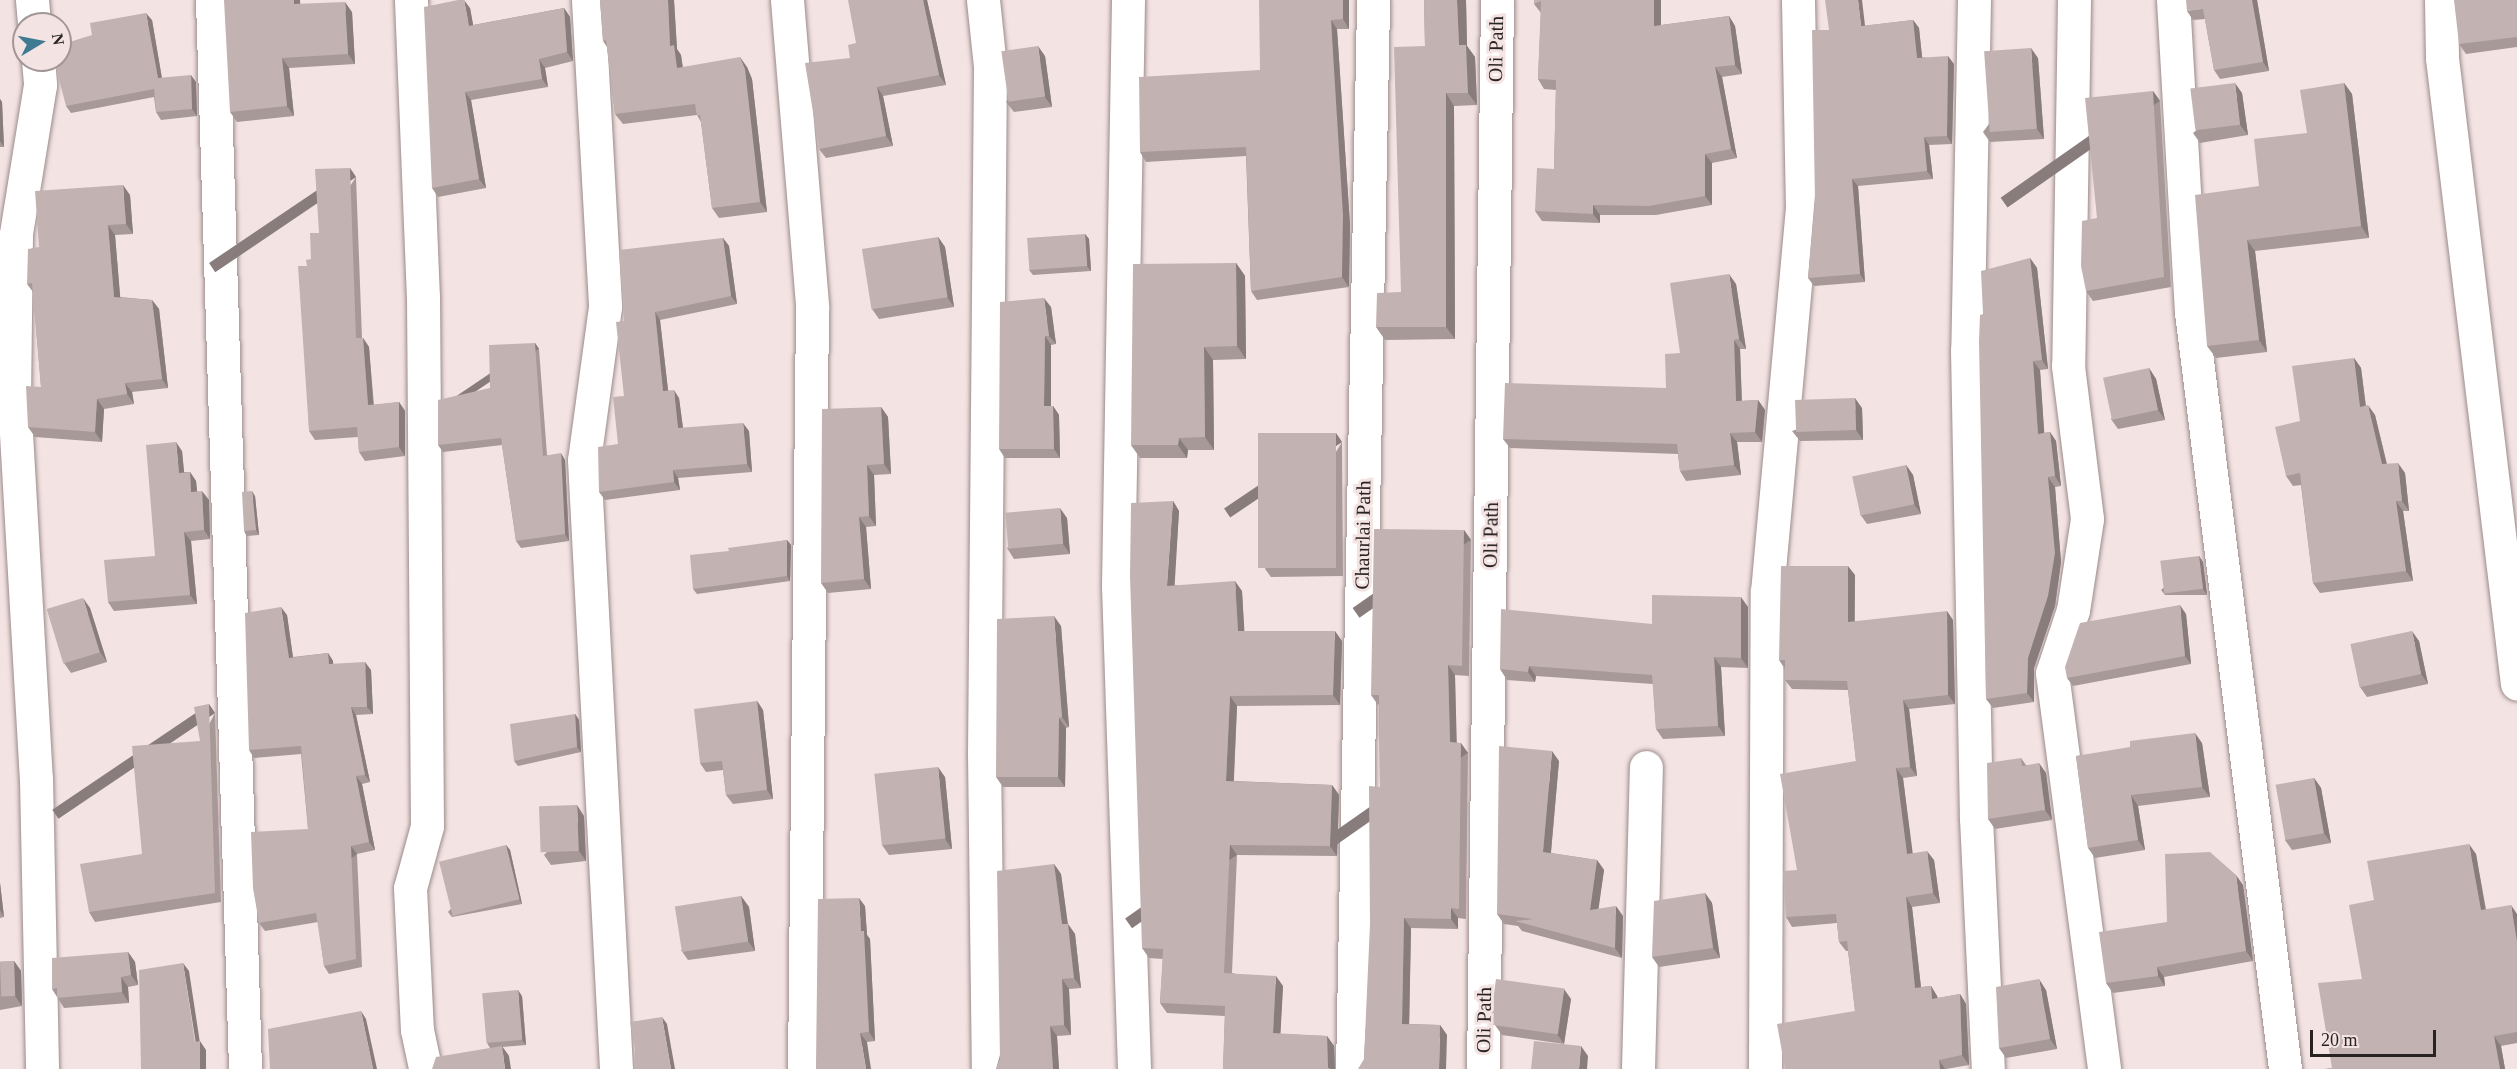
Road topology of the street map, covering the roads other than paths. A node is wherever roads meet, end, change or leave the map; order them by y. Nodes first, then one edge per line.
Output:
1 (212, 0) edge
2 (411, 0) edge
3 (588, 0) edge
4 (787, 0) edge
5 (983, 0) edge
6 (1128, 0) edge
7 (1373, 0) edge
8 (1497, 0) edge
9 (1798, 0) edge
10 (1974, 0) edge
11 (2074, 0) edge
12 (2173, 0) edge
13 (2441, 0) edge
14 (39, 72) edge
15 (2517, 684) edge
16 (1646, 767) dead end
17 (42, 1069) edge
18 (245, 1069) edge
19 (425, 1069) edge
20 (616, 1069) edge
21 (804, 1069) edge
22 (988, 1069) edge
23 (1134, 1069) edge
24 (1352, 1069) edge
25 (1483, 1069) edge
26 (1638, 1069) edge
27 (1765, 1069) edge
28 (1988, 1069) edge
29 (2104, 1069) edge
30 (2285, 1069) edge

1 - 18 street
2 - 19 street
3 - 20 street
4 - 21 street
5 - 22 street
6 - 23 street
7 - 24 street, Chaurlai Path
8 - 25 street, Oli Path
9 - 27 street
10 - 28 street
11 - 29 street
12 - 30 street
13 - 15 street
14 - 17 street
16 - 26 street

